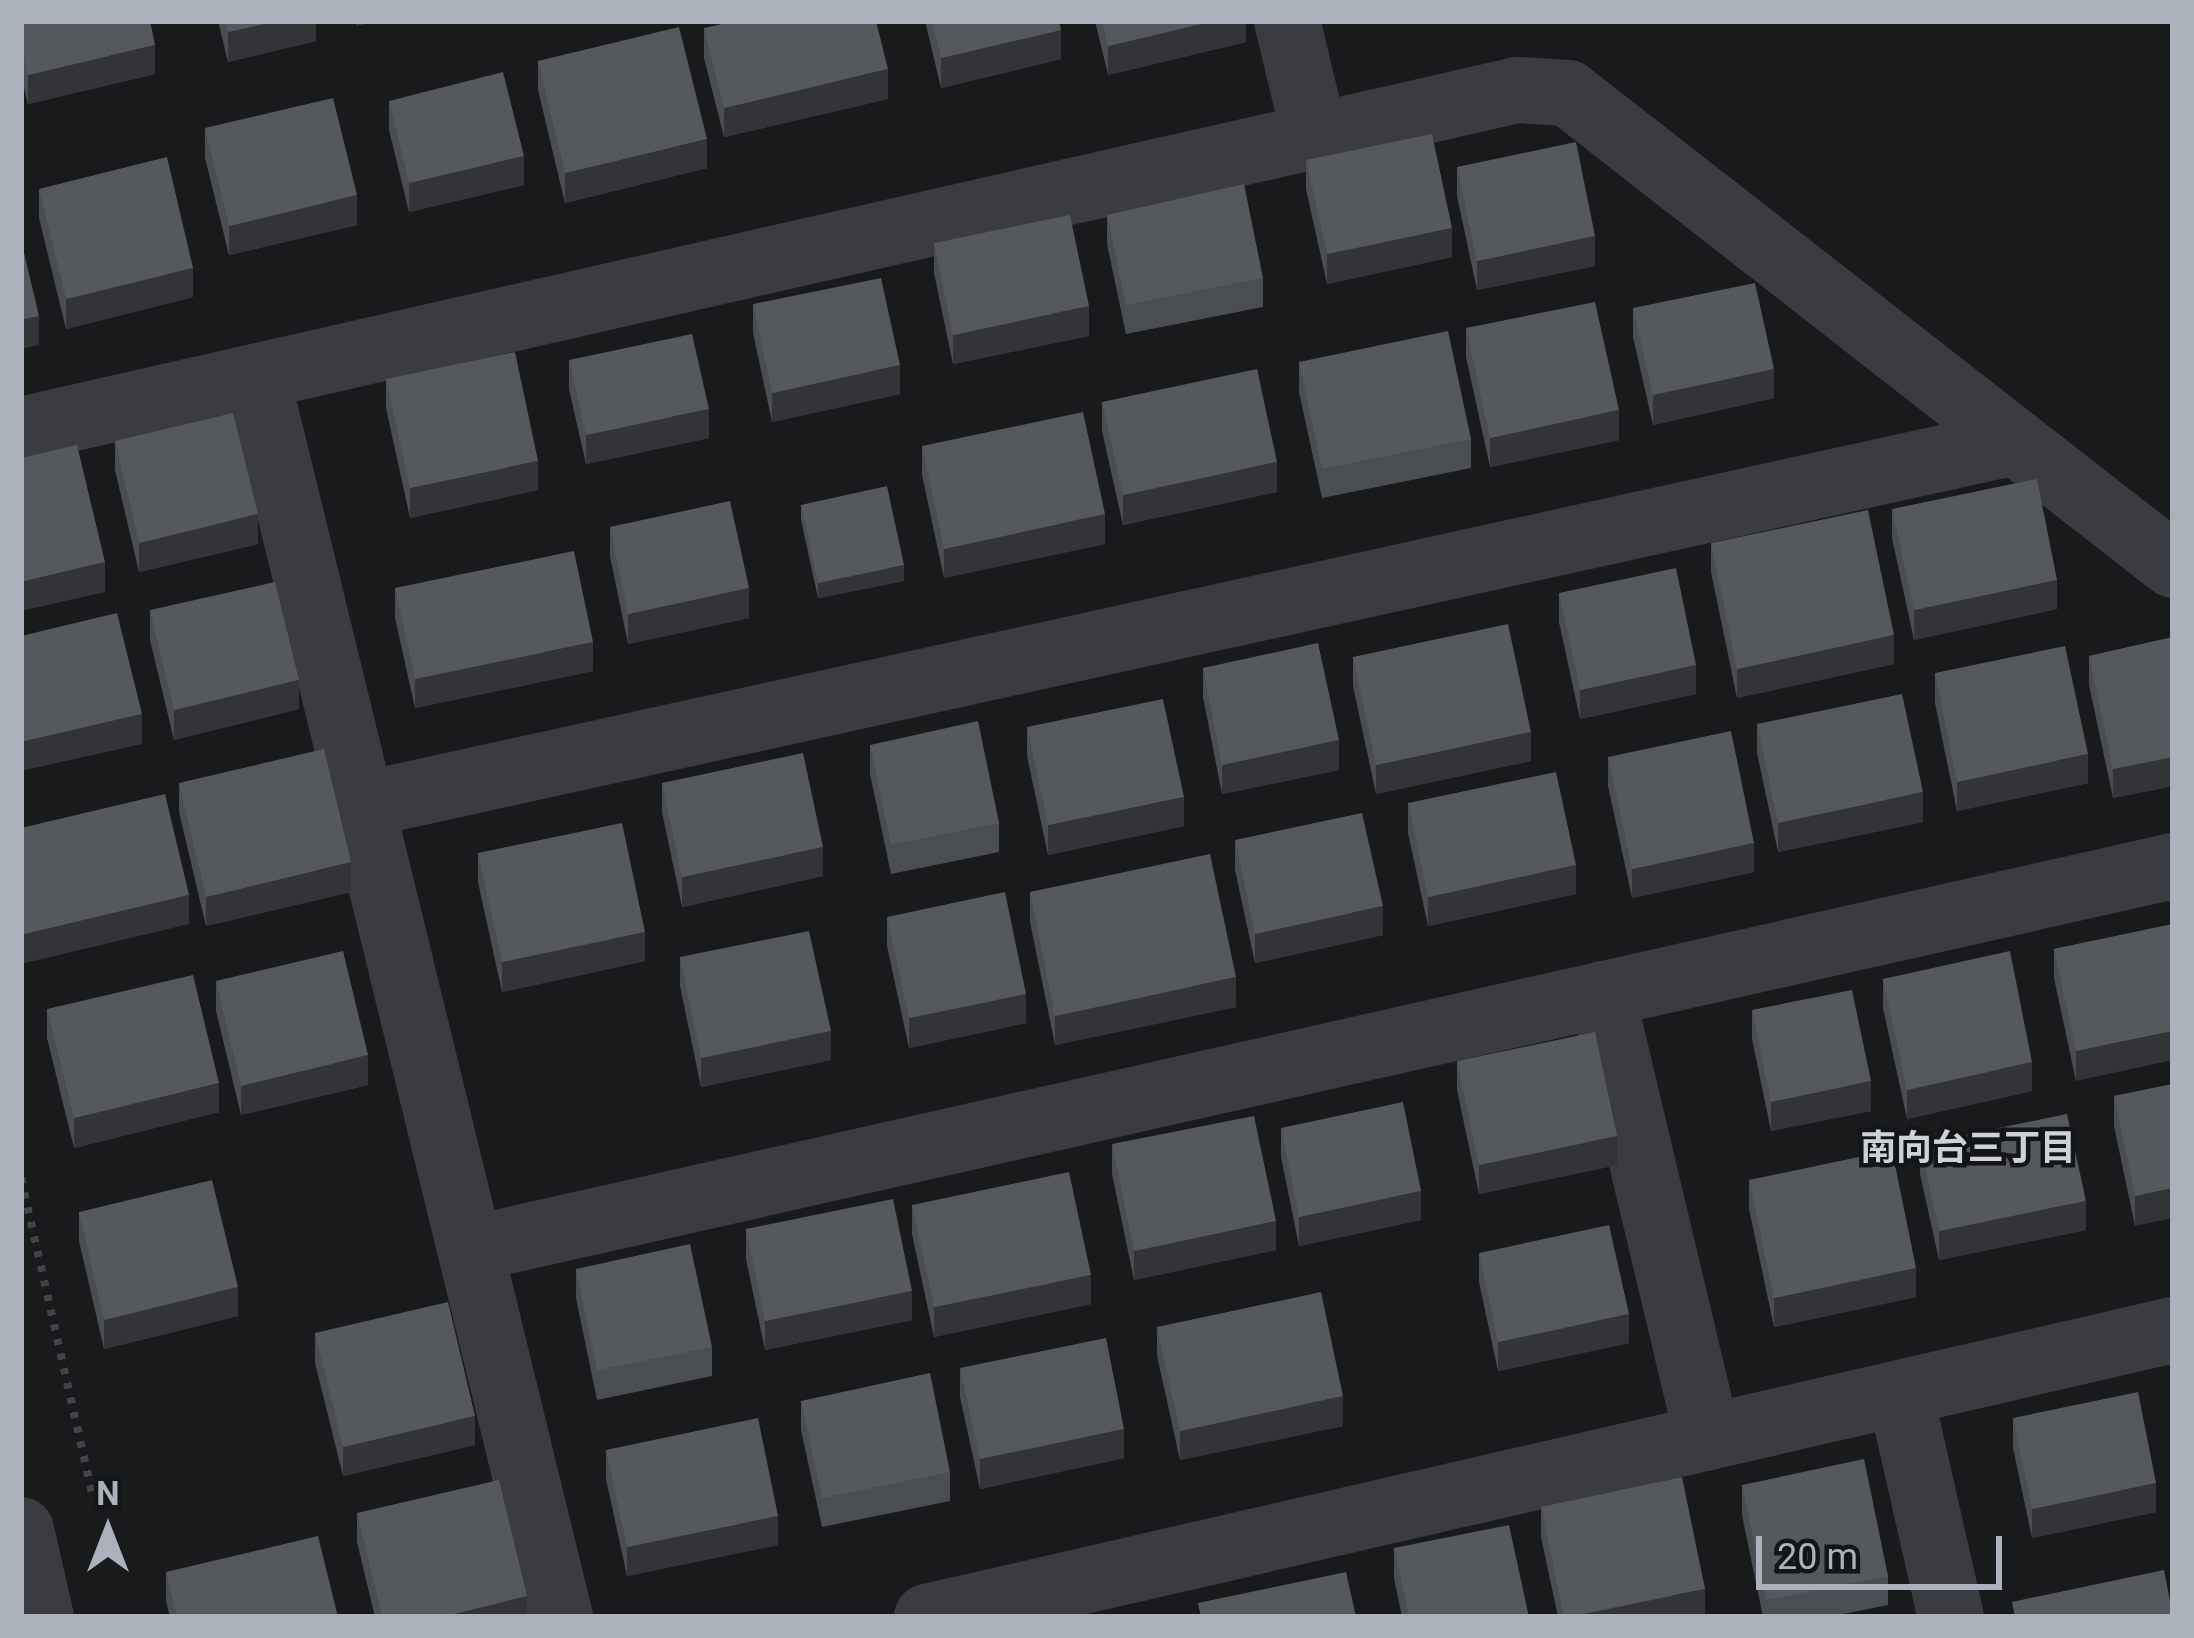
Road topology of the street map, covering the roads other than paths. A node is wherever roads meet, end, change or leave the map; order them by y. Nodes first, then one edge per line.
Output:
1 (1287, 21) edge
2 (1315, 137) junction
3 (257, 376) junction
4 (21, 430) edge
5 (2016, 442) junction
6 (2173, 565) edge
7 (362, 805) junction
8 (2173, 866) edge
9 (1602, 994) junction
10 (470, 1249) junction
11 (2173, 1330) edge
12 (1900, 1393) junction
13 (1708, 1438) junction
14 (21, 1530) edge
15 (41, 1617) edge
16 (560, 1617) edge
17 (927, 1617) edge
18 (1951, 1617) edge

1 - 2 street
2 - 3 street
2 - 5 street
3 - 4 street
3 - 7 street
5 - 6 street
5 - 7 street
7 - 10 street
8 - 9 street
9 - 10 street
9 - 13 street
10 - 16 street
11 - 12 street
12 - 13 street
12 - 18 street
13 - 17 street
14 - 15 street

